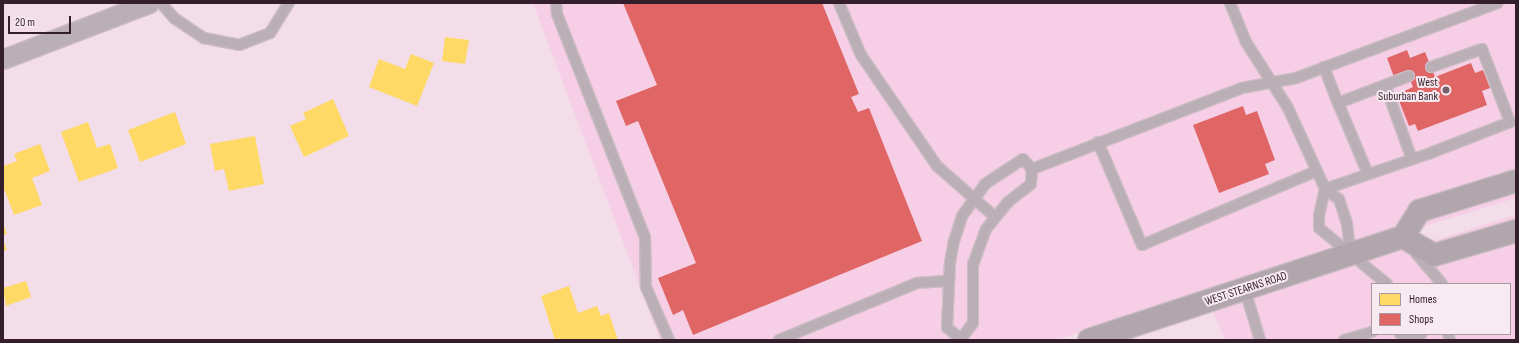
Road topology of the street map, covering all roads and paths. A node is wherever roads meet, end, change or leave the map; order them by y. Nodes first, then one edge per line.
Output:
1 (149, 3) edge
2 (161, 3) edge
3 (289, 3) edge
4 (556, 3) edge
5 (838, 3) edge
6 (1230, 3) edge
7 (1498, 3) edge
8 (3, 59) edge
9 (1324, 67) junction
10 (1431, 67) dead end
11 (1409, 76) dead end
12 (1274, 83) junction
13 (1385, 85) junction
14 (1338, 102) junction
15 (1098, 142) junction
16 (1412, 159) junction
17 (1032, 169) junction
18 (1316, 171) junction
19 (1368, 174) junction
20 (1516, 181) edge
21 (1325, 189) junction
22 (973, 199) junction
23 (995, 217) junction
24 (1516, 231) edge
25 (1403, 238) junction
26 (1351, 256) junction
27 (950, 281) junction
28 (1386, 283) edge
29 (1441, 283) edge
30 (1245, 290) junction
31 (1371, 332) edge
32 (1404, 335) edge
33 (1419, 335) edge
34 (960, 339) edge
35 (669, 340) edge
36 (779, 340) edge
37 (1089, 340) edge
38 (1260, 340) edge
39 (1344, 340) edge

1 - 8 street
2 - 3 lane
4 - 35 lane
5 - 22 lane
6 - 12 lane
7 - 9 lane
9 - 12 lane
9 - 14 lane
10 - 16 lane
11 - 13 lane
12 - 15 lane
12 - 18 lane
13 - 14 lane
13 - 16 lane
14 - 19 lane
15 - 17 lane
15 - 18 lane
16 - 19 lane
17 - 22 lane
17 - 23 lane
18 - 21 lane
19 - 21 lane
20 - 25 main road
21 - 26 lane
21 - 26 lane
22 - 23 lane
22 - 27 lane
23 - 34 lane
24 - 25 main road
25 - 26 main road, WEST STEARNS ROAD
25 - 29 lane
26 - 28 lane
26 - 30 main road, WEST STEARNS ROAD
27 - 34 lane
27 - 36 lane
30 - 37 main road, WEST STEARNS ROAD
30 - 38 lane
31 - 39 lane
32 - 33 lane

